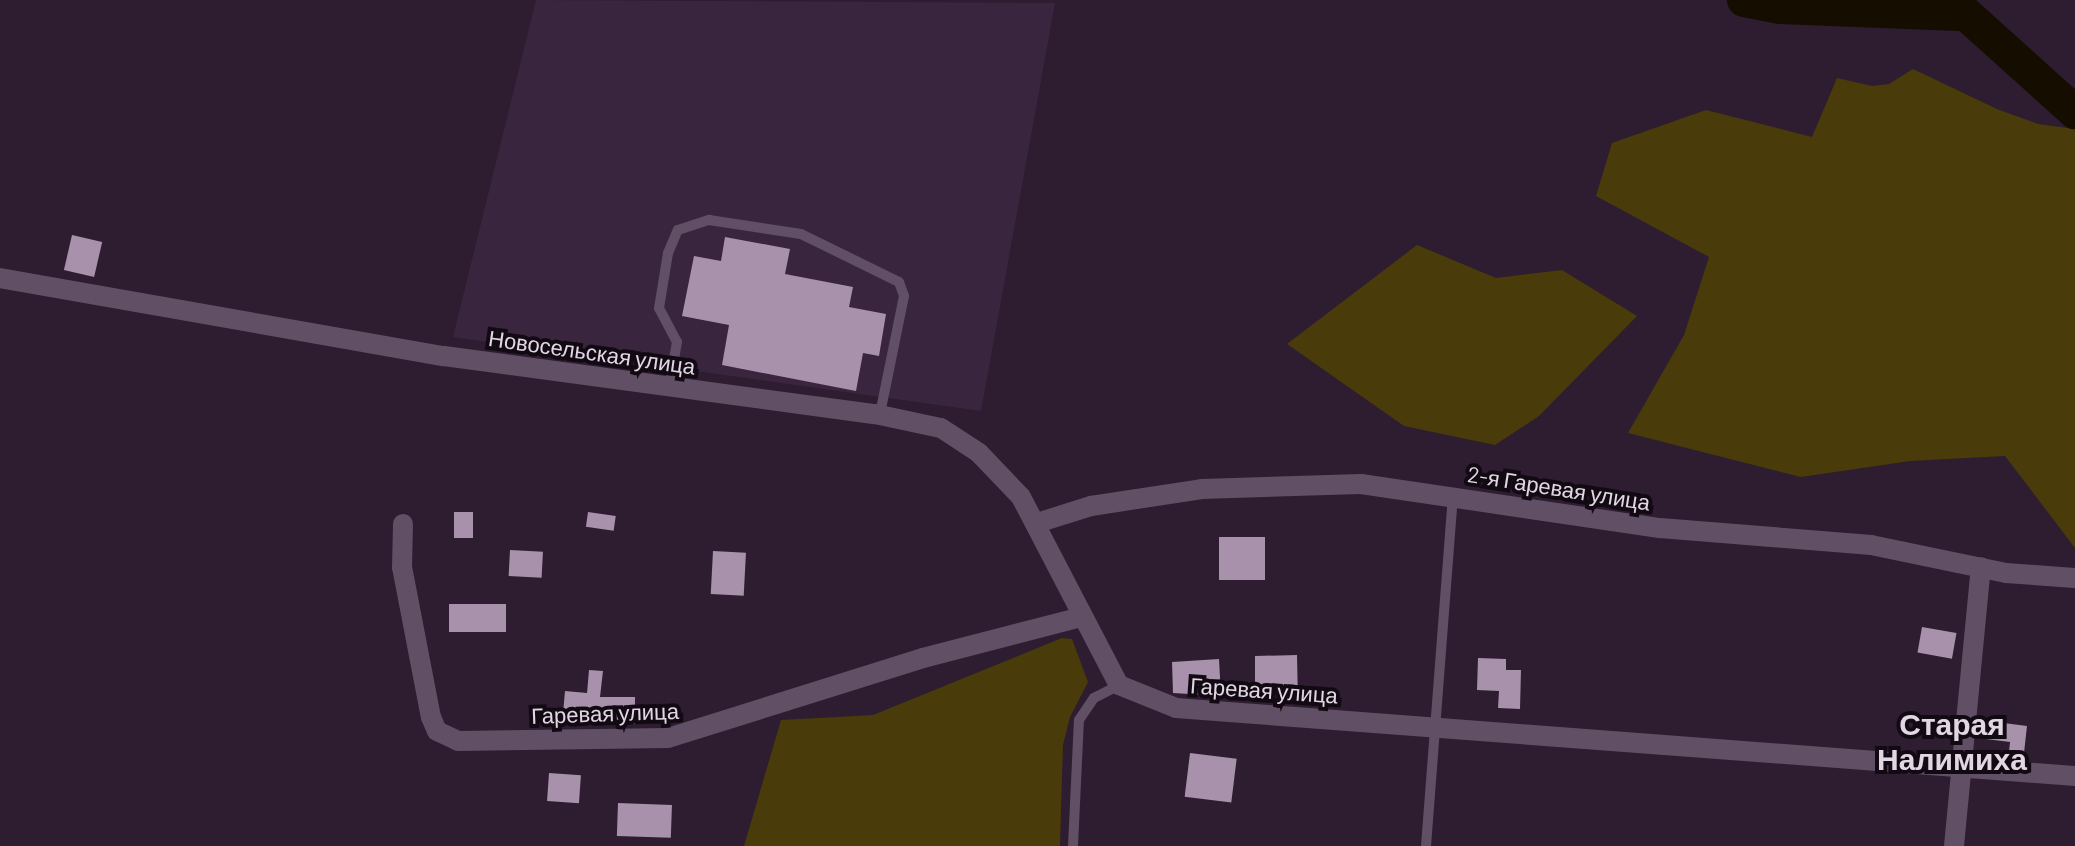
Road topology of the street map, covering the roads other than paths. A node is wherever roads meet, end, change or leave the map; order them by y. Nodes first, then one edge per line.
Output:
1 (0, 278) edge
2 (669, 387) junction
3 (880, 414) junction
4 (1453, 495) junction
5 (1037, 523) junction
6 (403, 524) dead end
7 (1981, 567) junction
8 (2075, 578) edge
9 (1081, 617) junction
10 (1119, 685) junction
11 (1433, 723) junction
12 (1958, 767) junction
13 (2075, 776) edge
14 (1073, 846) edge
15 (1426, 846) edge
16 (1954, 846) edge

1 - 2 street, Новосельская улица
2 - 3 street, Новосельская улица
2 - 3 lane
3 - 5 street, Новосельская улица
4 - 5 street, 2-я Гаревая улица
4 - 7 street, 2-я Гаревая улица
4 - 11 lane
5 - 9 street, Новосельская улица
6 - 9 street, Гаревая улица
7 - 8 street, 2-я Гаревая улица
7 - 12 street
9 - 10 street
10 - 11 street, Гаревая улица
10 - 14 lane
11 - 12 street, Гаревая улица
11 - 15 lane
12 - 13 street, Гаревая улица
12 - 16 street

